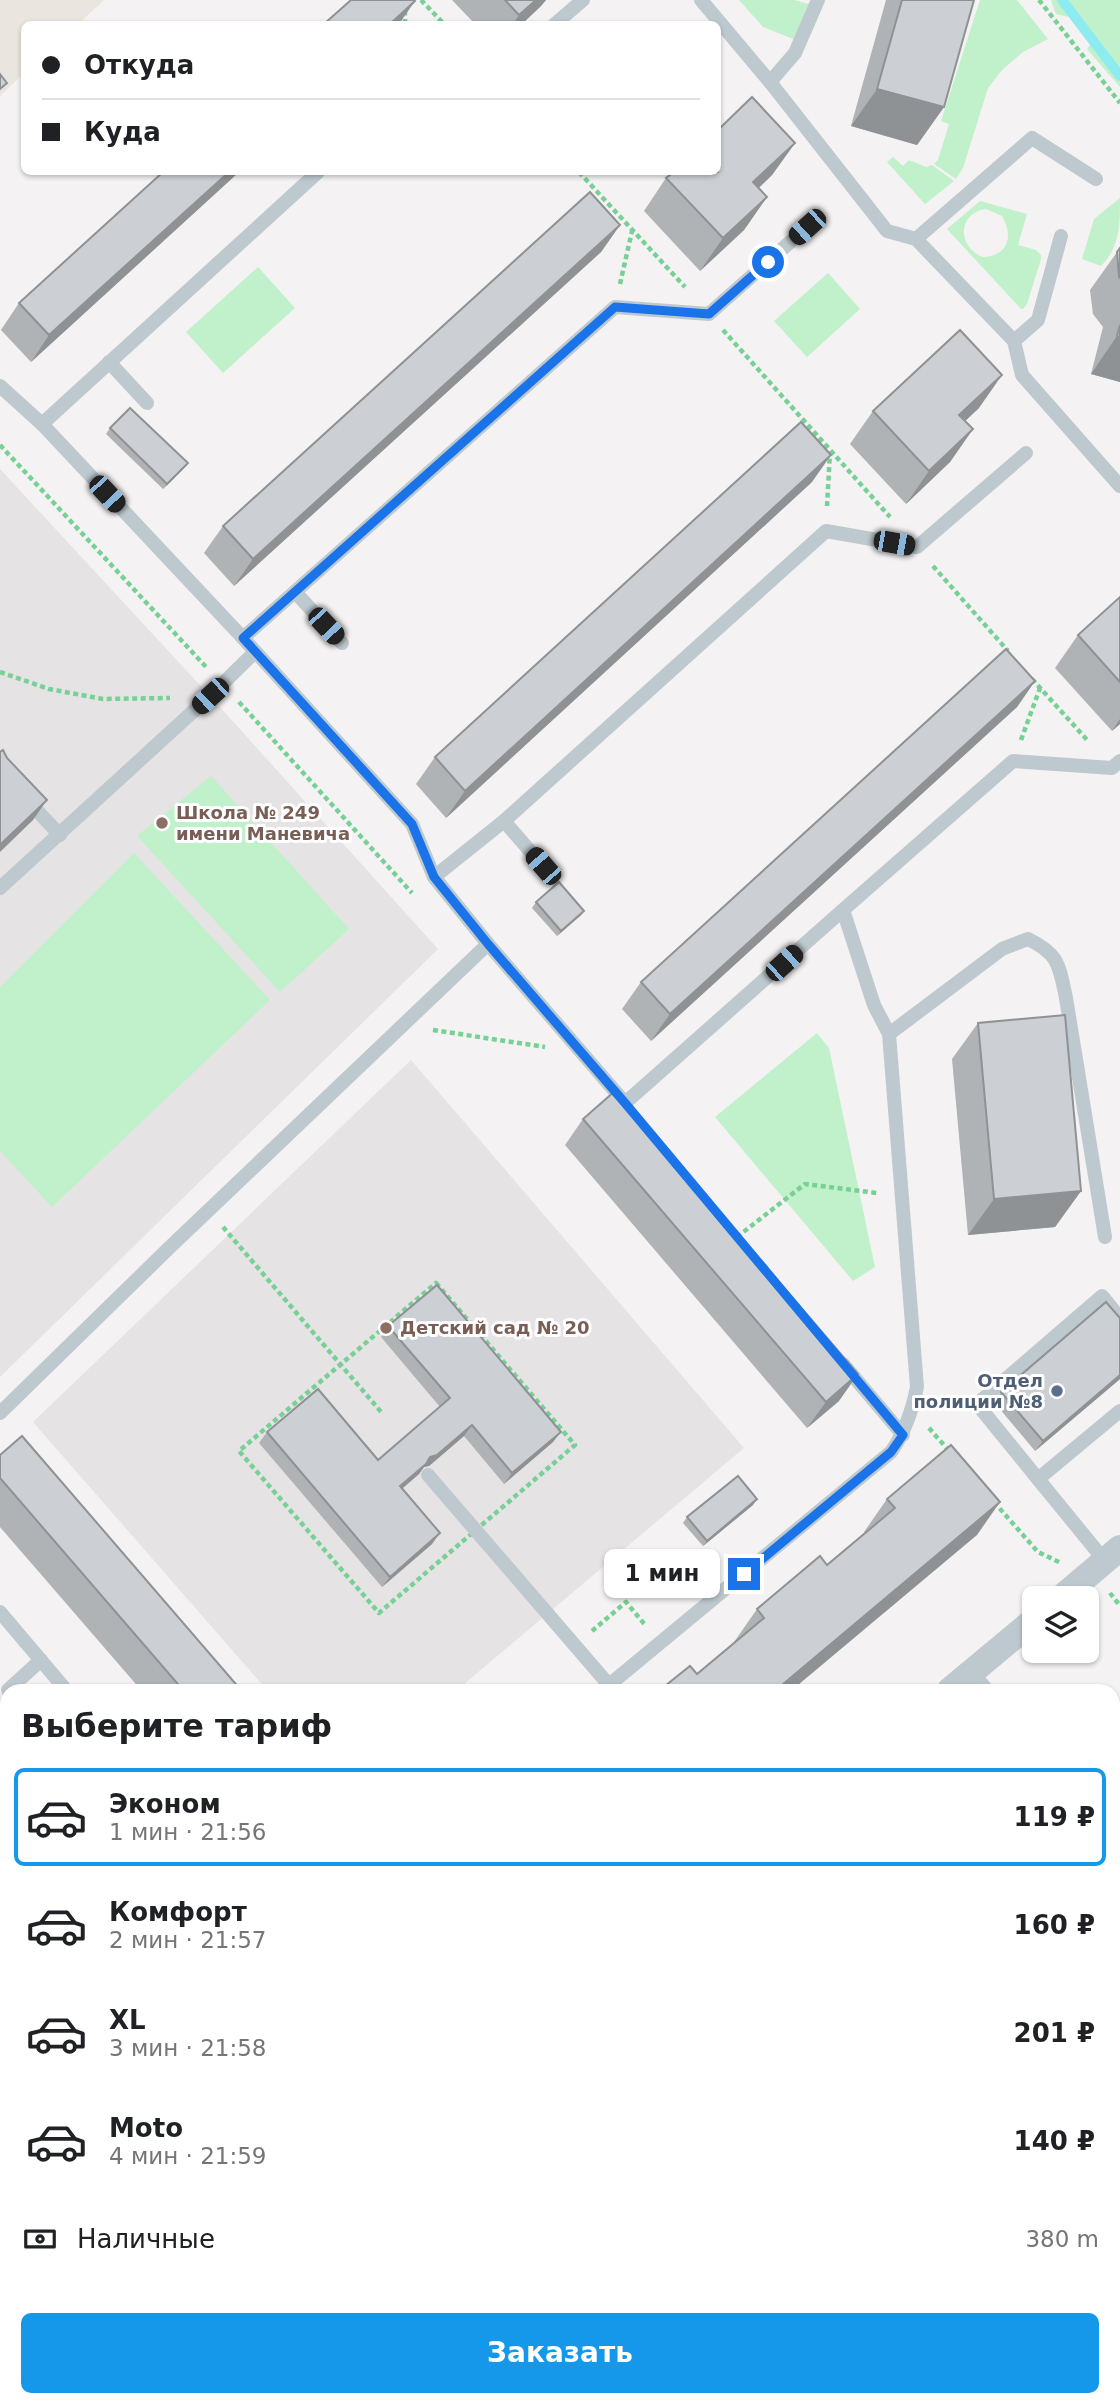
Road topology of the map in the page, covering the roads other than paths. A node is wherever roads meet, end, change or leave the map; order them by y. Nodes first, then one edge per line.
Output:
1 (583, 0) edge
2 (701, 0) edge
3 (818, 0) edge
4 (558, 21) edge
5 (719, 21) edge
6 (721, 24) edge
7 (770, 82) junction
8 (315, 175) edge
9 (1096, 179) dead end
10 (807, 227) dead end
11 (1061, 236) dead end
12 (916, 239) junction
13 (1014, 341) junction
14 (109, 362) junction
15 (0, 386) edge
16 (147, 403) dead end
17 (42, 424) junction
18 (1026, 453) dead end
19 (1120, 486) edge
20 (295, 592) junction
21 (243, 638) junction
22 (342, 643) dead end
23 (255, 652) junction
24 (1116, 764) edge
25 (17, 789) edge
26 (504, 821) junction
27 (60, 835) junction
28 (543, 866) dead end
29 (434, 877) junction
30 (0, 888) edge
31 (843, 911) junction
32 (488, 944) junction
33 (889, 1034) junction
34 (1105, 1237) dead end
35 (1120, 1318) edge
36 (833, 1352) edge
37 (1120, 1410) edge
38 (0, 1413) edge
39 (903, 1435) junction
40 (428, 1475) edge
41 (1038, 1479) junction
42 (1104, 1562) edge
43 (1075, 1586) edge
44 (0, 1612) edge
45 (1022, 1633) edge
46 (41, 1660) junction
47 (979, 1681) edge
48 (15, 1684) edge
49 (61, 1684) edge
50 (603, 1684) edge
51 (611, 1684) edge

1 - 4 lane
2 - 5 lane
3 - 7 lane
6 - 7 lane
7 - 12 lane
8 - 14 lane
9 - 12 lane
10 - 20 lane
11 - 13 lane
12 - 13 lane
13 - 19 lane
14 - 16 lane
14 - 17 lane
15 - 17 lane
17 - 21 lane
18 - 26 lane
20 - 21 lane
20 - 22 lane
21 - 23 lane
23 - 27 lane
23 - 29 lane
24 - 31 lane
25 - 27 lane
26 - 28 lane
26 - 29 lane
27 - 30 lane
29 - 32 lane
31 - 32 lane
31 - 33 lane
32 - 38 lane
33 - 34 lane
33 - 39 lane
35 - 41 lane
36 - 39 lane
37 - 41 lane
39 - 51 lane
40 - 50 lane
41 - 42 lane
42 - 43 street
44 - 46 lane
45 - 47 street
46 - 48 lane
46 - 49 lane

